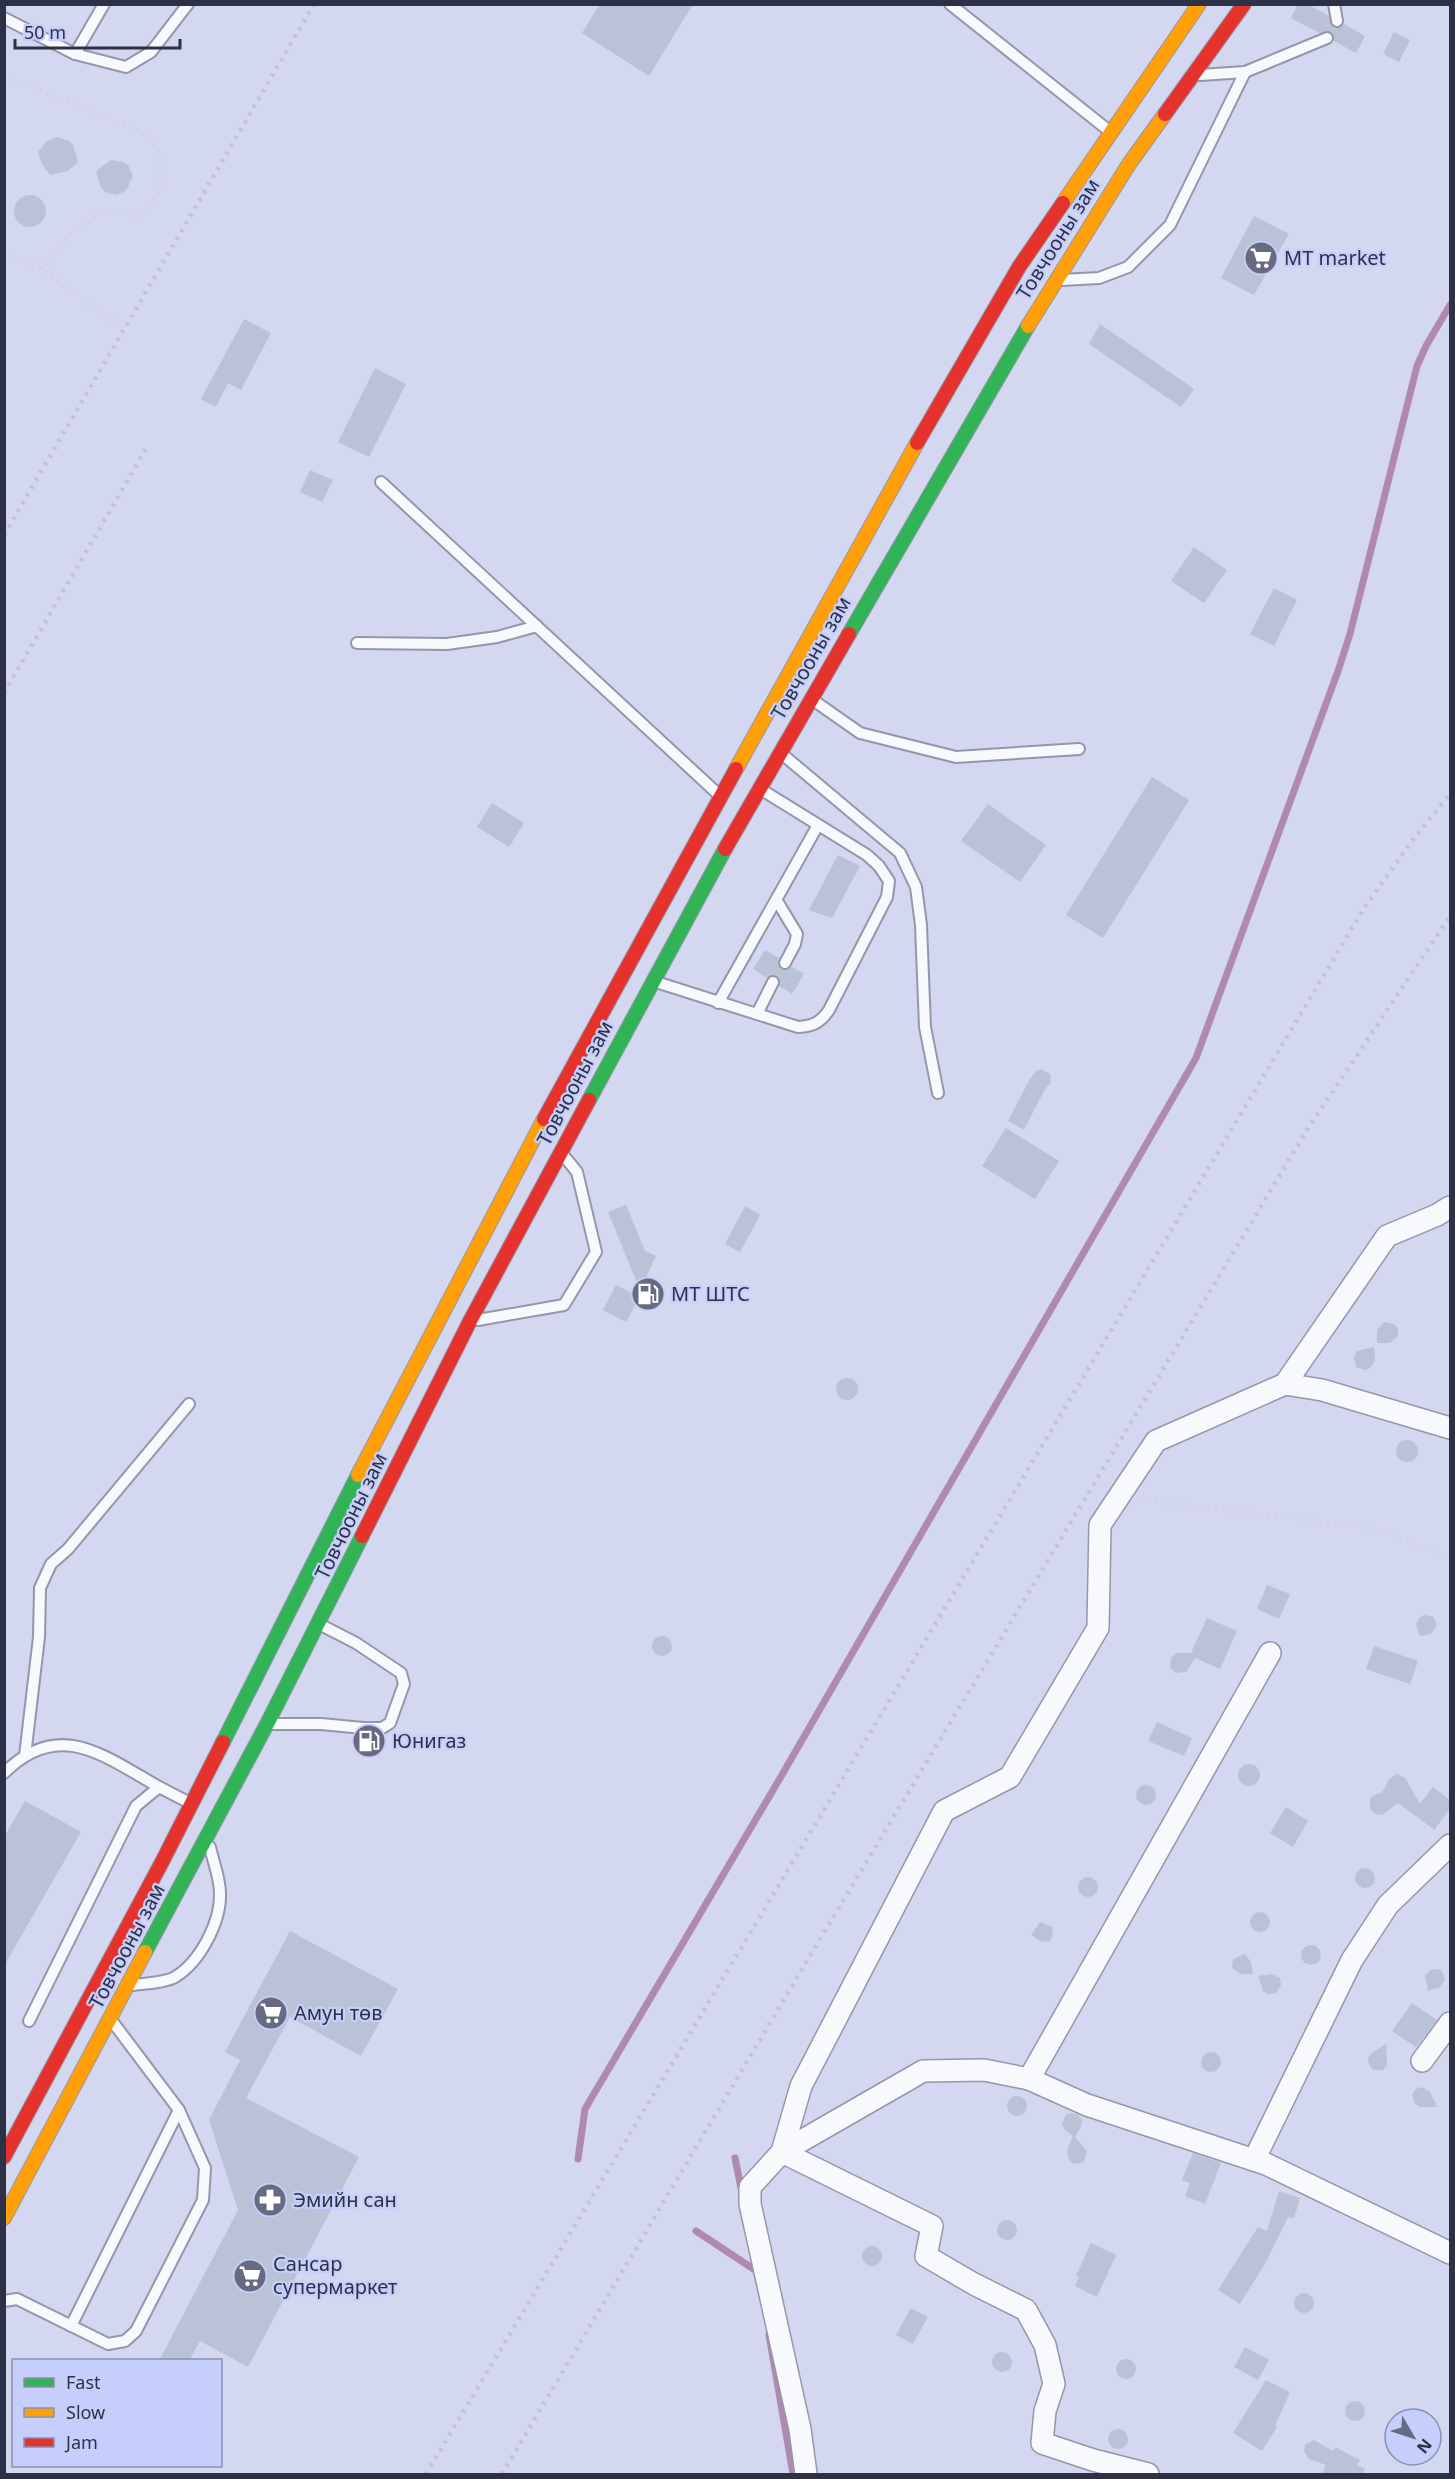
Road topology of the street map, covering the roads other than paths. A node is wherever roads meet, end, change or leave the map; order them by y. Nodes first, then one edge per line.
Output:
1 (104, 4) edge
2 (188, 4) edge
3 (950, 4) edge
4 (1199, 4) edge
5 (1244, 4) edge
6 (1334, 4) edge
7 (4, 18) edge
8 (1337, 21) dead end
9 (1328, 38) dead end
10 (75, 54) junction
11 (1245, 72) junction
12 (1192, 76) junction
13 (1111, 132) junction
14 (1054, 281) junction
15 (381, 482) dead end
16 (537, 626) junction
17 (357, 644) dead end
18 (810, 698) junction
19 (1079, 749) dead end
20 (779, 752) junction
21 (759, 788) junction
22 (720, 796) junction
23 (818, 825) junction
24 (777, 901) junction
25 (785, 963) dead end
26 (652, 981) junction
27 (773, 982) dead end
28 (718, 1003) junction
29 (757, 1014) junction
30 (938, 1094) dead end
31 (560, 1150) junction
32 (1450, 1207) edge
33 (470, 1321) junction
34 (1285, 1384) junction
35 (189, 1404) dead end
36 (1450, 1428) edge
37 (319, 1624) junction
38 (1270, 1653) dead end
39 (267, 1724) junction
40 (25, 1756) junction
41 (4, 1773) edge
42 (159, 1787) junction
43 (192, 1804) junction
44 (207, 1837) junction
45 (1450, 1845) edge
46 (128, 1987) junction
47 (110, 2019) junction
48 (29, 2021) dead end
49 (1450, 2023) edge
50 (1422, 2061) dead end
51 (1029, 2079) junction
52 (179, 2110) junction
53 (782, 2152) junction
54 (4, 2157) edge
55 (1254, 2160) junction
56 (4, 2218) edge
57 (1450, 2253) edge
58 (4, 2301) edge
59 (71, 2326) junction
60 (806, 2475) edge
61 (1148, 2475) edge

1 - 10 lane
2 - 10 lane
3 - 13 lane
4 - 13 highway, Товчооны зам
5 - 12 highway, Товчооны зам
6 - 8 lane
7 - 10 lane
9 - 11 lane
11 - 12 lane
11 - 14 lane
12 - 14 highway, Товчооны зам
13 - 22 highway, Товчооны зам
14 - 18 highway, Товчооны зам
15 - 16 lane
16 - 17 lane
16 - 22 lane
18 - 19 lane
18 - 20 highway, Товчооны зам
20 - 21 highway, Товчооны зам
20 - 30 lane
21 - 23 lane
21 - 26 highway, Товчооны зам
22 - 43 highway, Товчооны зам
23 - 24 lane
23 - 29 lane
24 - 25 lane
24 - 28 lane
26 - 28 lane
26 - 31 highway, Товчооны зам
27 - 29 lane
28 - 29 lane
31 - 33 highway, Товчооны зам
31 - 33 lane
32 - 34 street
33 - 37 highway, Товчооны зам
34 - 36 street
34 - 53 street
35 - 40 lane
37 - 39 highway, Товчооны зам
37 - 39 lane
38 - 51 street
39 - 44 highway, Товчооны зам
40 - 41 lane
40 - 42 lane
42 - 43 lane
42 - 48 lane
43 - 54 highway, Товчооны зам
44 - 46 highway, Товчооны зам
44 - 46 lane
45 - 55 street
46 - 47 highway, Товчооны зам
47 - 52 lane
47 - 56 highway, Товчооны зам
49 - 50 street
51 - 53 street
51 - 55 street
52 - 59 lane
52 - 59 lane
53 - 60 street
53 - 61 street
55 - 57 street
58 - 59 lane

